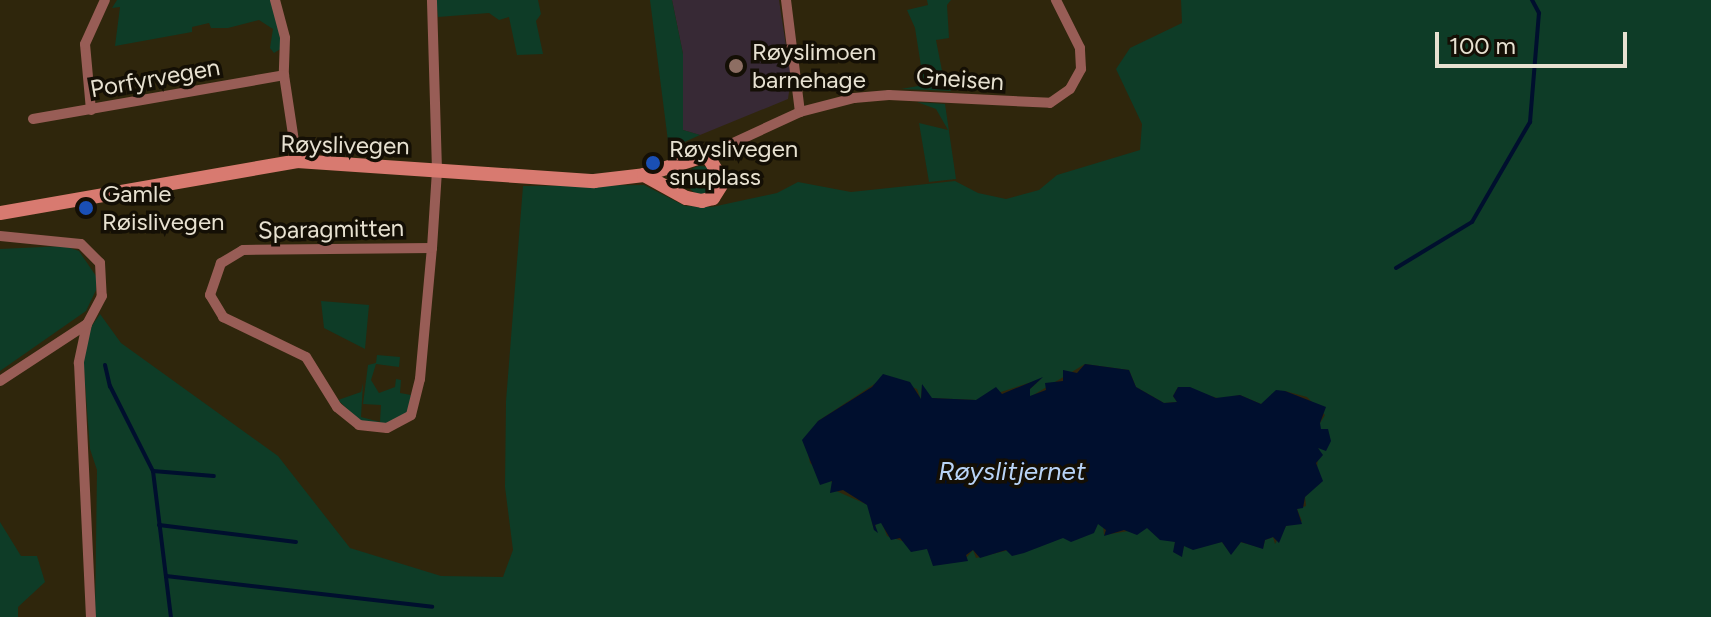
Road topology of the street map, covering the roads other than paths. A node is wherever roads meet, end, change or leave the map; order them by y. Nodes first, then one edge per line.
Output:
1 (105, 0) edge
2 (275, 0) edge
3 (432, 0) edge
4 (786, 0) edge
5 (1056, 0) edge
6 (284, 75) junction
7 (91, 110) junction
8 (800, 112) junction
9 (33, 119) dead end
10 (707, 155) junction
11 (297, 161) junction
12 (437, 170) junction
13 (644, 175) junction
14 (0, 213) edge
15 (0, 236) edge
16 (432, 248) junction
17 (87, 324) junction
18 (0, 381) edge
19 (91, 617) edge

1 - 7 street
2 - 6 street
3 - 12 street, Sparagmitten
4 - 8 street
5 - 8 street, Gneisen
6 - 7 street, Porfyrvegen
6 - 11 street
7 - 9 street, Porfyrvegen
8 - 10 street, Gneisen
10 - 13 street, Røyslivegen
10 - 13 street
11 - 12 street, Røyslivegen
11 - 14 street, Røyslivegen
12 - 13 street, Røyslivegen
12 - 16 street, Sparagmitten
15 - 17 street
16 - 16 street, Sparagmitten
17 - 18 street
17 - 19 street

